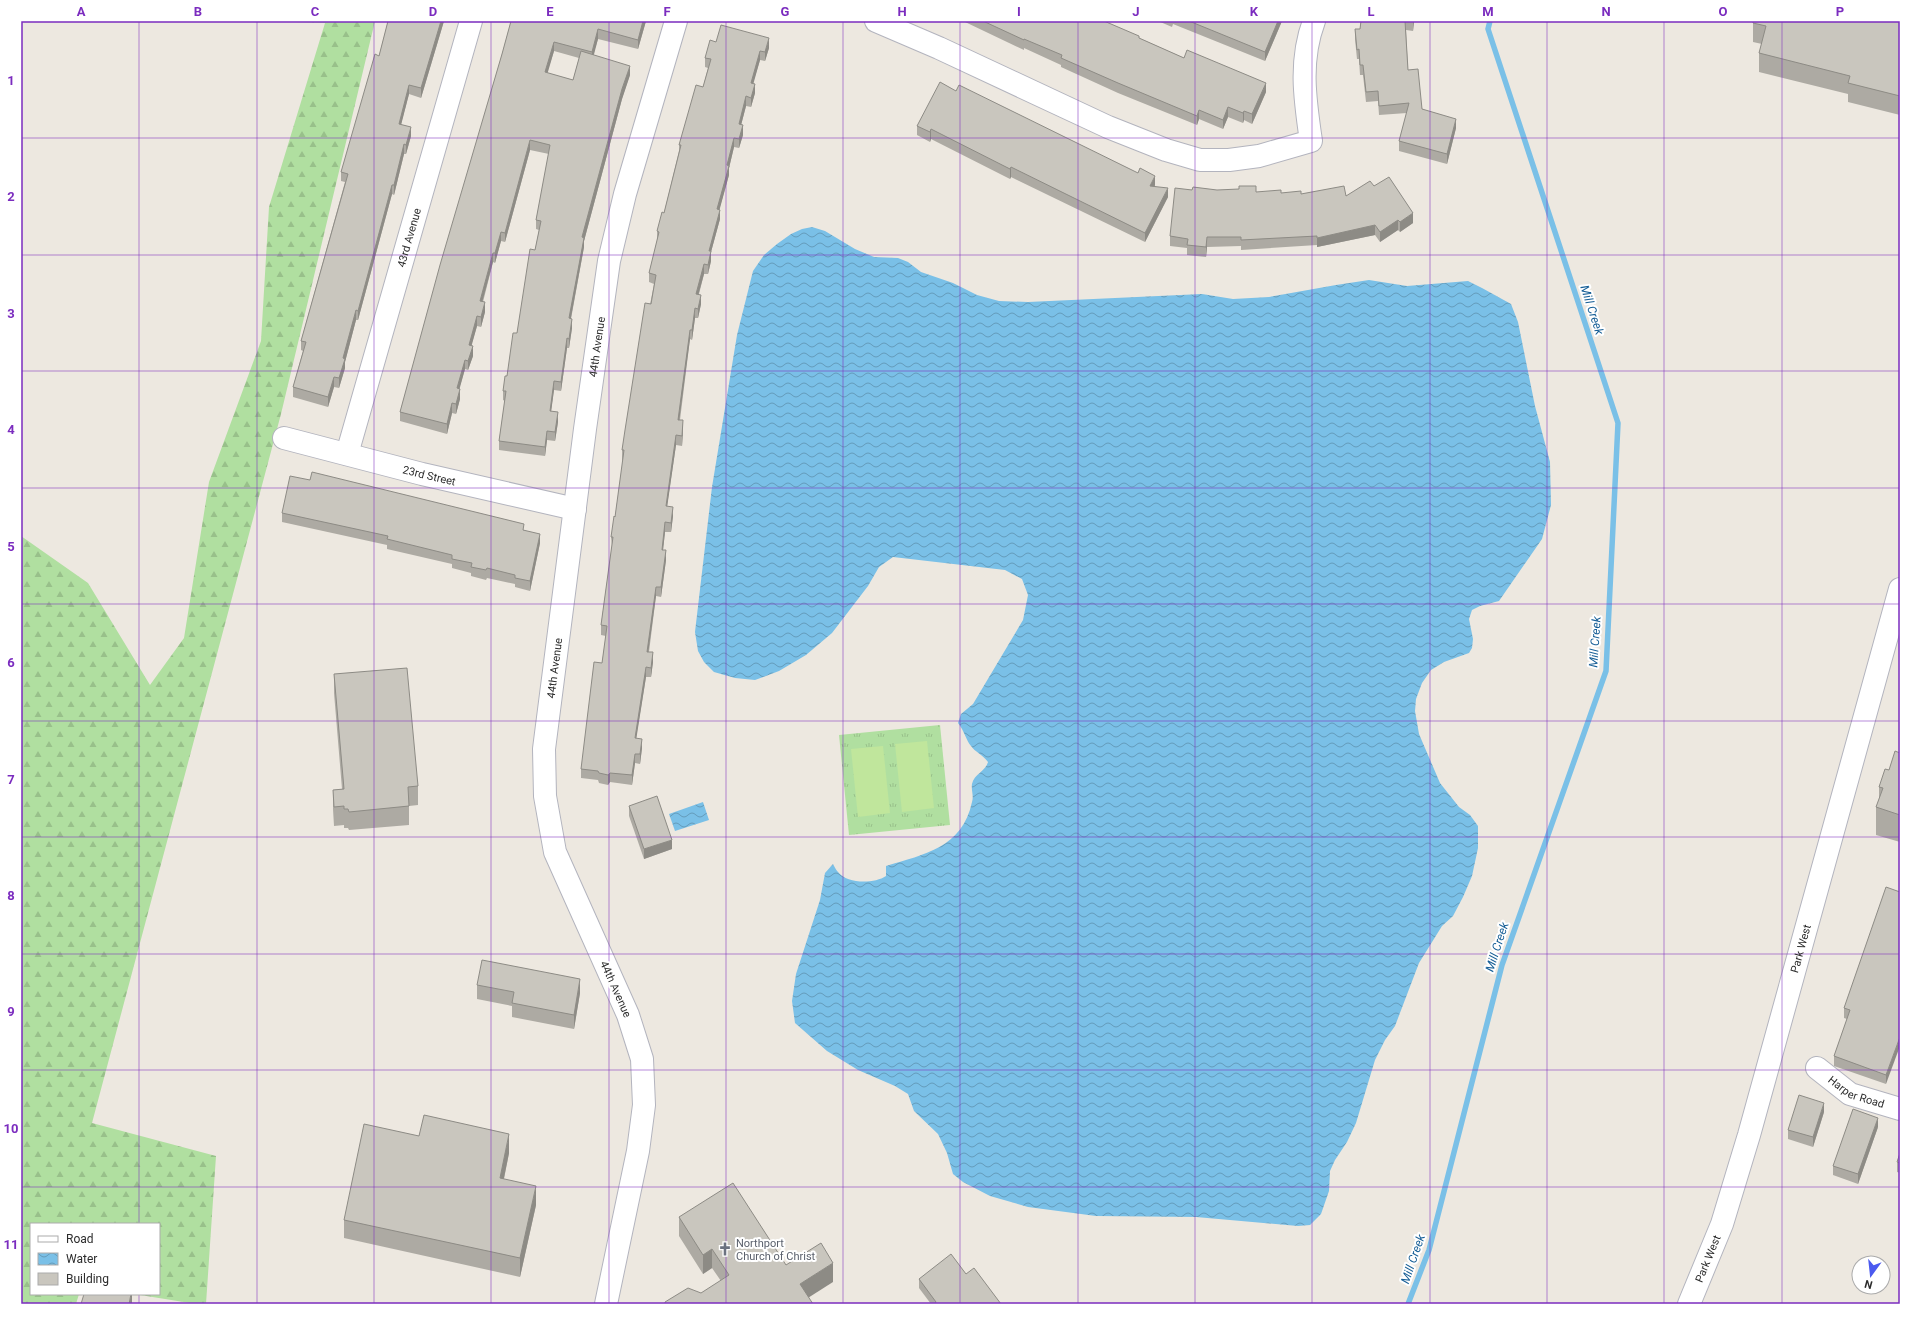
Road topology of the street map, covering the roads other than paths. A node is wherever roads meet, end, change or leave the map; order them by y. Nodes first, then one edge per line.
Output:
1 (471, 21) edge
2 (676, 21) edge
3 (876, 21) edge
4 (1314, 21) edge
5 (284, 438) dead end
6 (347, 454) junction
7 (575, 509) junction
8 (1900, 589) edge
9 (1818, 1068) dead end
10 (1900, 1109) edge
11 (606, 1304) edge
12 (1689, 1304) edge

1 - 6 street, 43rd Avenue
2 - 7 street, 44th Avenue
3 - 4 street
5 - 6 street, 23rd Street
6 - 7 street, 23rd Street
7 - 11 street, 44th Avenue
8 - 12 street, Park West
9 - 10 street, Harper Road

